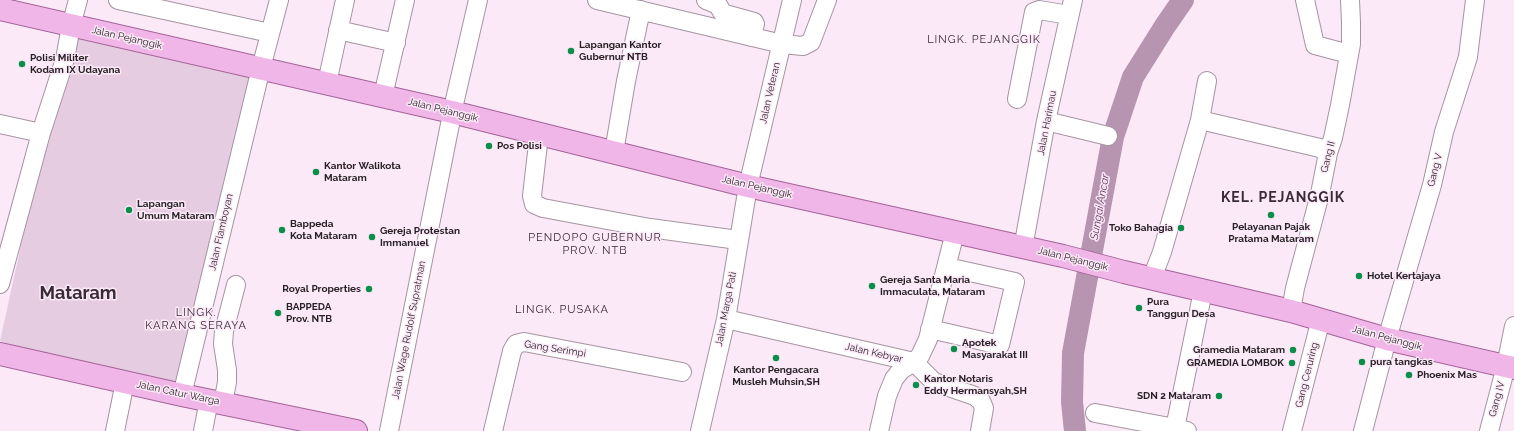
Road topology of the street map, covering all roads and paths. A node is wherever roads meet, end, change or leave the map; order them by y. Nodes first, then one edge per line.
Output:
1 (78, 0) edge
2 (118, 0) edge
3 (279, 0) edge
4 (345, 0) edge
5 (405, 0) edge
6 (478, 0) edge
7 (597, 0) edge
8 (702, 0) edge
9 (706, 0) edge
10 (792, 0) edge
11 (827, 0) edge
12 (1305, 0) edge
13 (1350, 0) edge
14 (1475, 0) edge
15 (617, 2) edge
16 (1071, 8) edge
17 (641, 10) junction
18 (1, 11) edge
19 (696, 24) junction
20 (71, 26) junction
21 (338, 30) junction
22 (270, 33) junction
23 (751, 37) junction
24 (396, 43) junction
25 (782, 44) junction
26 (1349, 54) junction
27 (261, 68) junction
28 (1207, 81) dead end
29 (327, 83) junction
30 (384, 96) junction
31 (1017, 99) dead end
32 (452, 112) junction
33 (1200, 120) junction
34 (1046, 121) junction
35 (0, 124) edge
36 (41, 132) junction
37 (539, 134) junction
38 (1108, 136) dead end
39 (614, 152) junction
40 (1328, 152) junction
41 (748, 186) junction
42 (955, 232) junction
43 (738, 240) junction
44 (1023, 248) junction
45 (947, 267) junction
46 (1152, 278) junction
47 (0, 284) edge
48 (236, 285) dead end
49 (1203, 291) junction
50 (1291, 311) junction
51 (726, 319) junction
52 (1321, 319) junction
53 (1514, 326) edge
54 (930, 329) junction
55 (1386, 339) junction
56 (0, 354) edge
57 (914, 362) junction
58 (1510, 367) edge
59 (682, 372) dead end
60 (125, 382) junction
61 (182, 395) junction
62 (216, 402) junction
63 (1095, 413) dead end
64 (1181, 430) edge
65 (115, 431) edge
66 (202, 431) edge
67 (356, 431) edge
68 (389, 431) edge
69 (492, 431) edge
70 (700, 431) edge
71 (879, 431) edge
72 (980, 431) edge
73 (1292, 431) edge
74 (1363, 431) edge
75 (1489, 431) edge

1 - 20 street
2 - 22 street
3 - 22 street, Jalan Flamboyan
4 - 21 street
5 - 24 street
6 - 32 street, Jalan Wage Rudolf Supratman
7 - 15 street
8 - 19 street
9 - 23 street
10 - 25 street, Jalan Veteran
11 - 25 street
12 - 26 street
13 - 26 street, Gang II
14 - 55 street, Gang V
15 - 17 street
16 - 31 street
16 - 34 street, Jalan Harimau
17 - 19 street
17 - 39 street
18 - 20 main road, Jalan Pejanggik
19 - 23 street
20 - 27 main road, Jalan Pejanggik
20 - 36 street
21 - 24 street
21 - 29 street
22 - 27 street, Jalan Flamboyan
23 - 25 street
24 - 30 street
25 - 41 street, Jalan Veteran
26 - 40 street, Gang II
27 - 29 main road, Jalan Pejanggik
27 - 61 street, Jalan Flamboyan
28 - 33 street
29 - 30 main road, Jalan Pejanggik
30 - 32 main road, Jalan Pejanggik
32 - 37 main road, Jalan Pejanggik
32 - 68 street, Jalan Wage Rudolf Supratman
33 - 40 street
33 - 46 street
34 - 38 street
34 - 44 street, Jalan Harimau
35 - 36 street
36 - 47 street
37 - 39 main road, Jalan Pejanggik
37 - 43 street
39 - 41 main road, Jalan Pejanggik
40 - 50 street, Gang II
41 - 42 main road, Jalan Pejanggik
41 - 43 street, Jalan Marga Pati
42 - 44 main road, Jalan Pejanggik
42 - 45 street
43 - 51 street, Jalan Marga Pati
44 - 46 main road, Jalan Pejanggik
45 - 54 street
45 - 54 street
46 - 49 main road, Jalan Pejanggik
48 - 62 street
49 - 50 main road, Jalan Pejanggik
49 - 64 street
50 - 52 main road, Jalan Pejanggik
51 - 57 street, Jalan Kebyar
51 - 70 street, Jalan Marga Pati
52 - 55 main road, Jalan Pejanggik
52 - 73 street, Gang Ceruring
53 - 58 street, Gang IV
54 - 57 street
55 - 58 main road, Jalan Pejanggik
55 - 74 street, Gang V
56 - 60 main road, Jalan Catur Warga
57 - 71 street
57 - 72 street, Jalan Kebyar
58 - 75 street, Gang IV
59 - 69 street, Gang Serimpi
60 - 61 main road, Jalan Catur Warga
60 - 65 street
61 - 62 main road, Jalan Catur Warga
62 - 66 street
62 - 67 main road, Jalan Catur Warga
63 - 64 street

